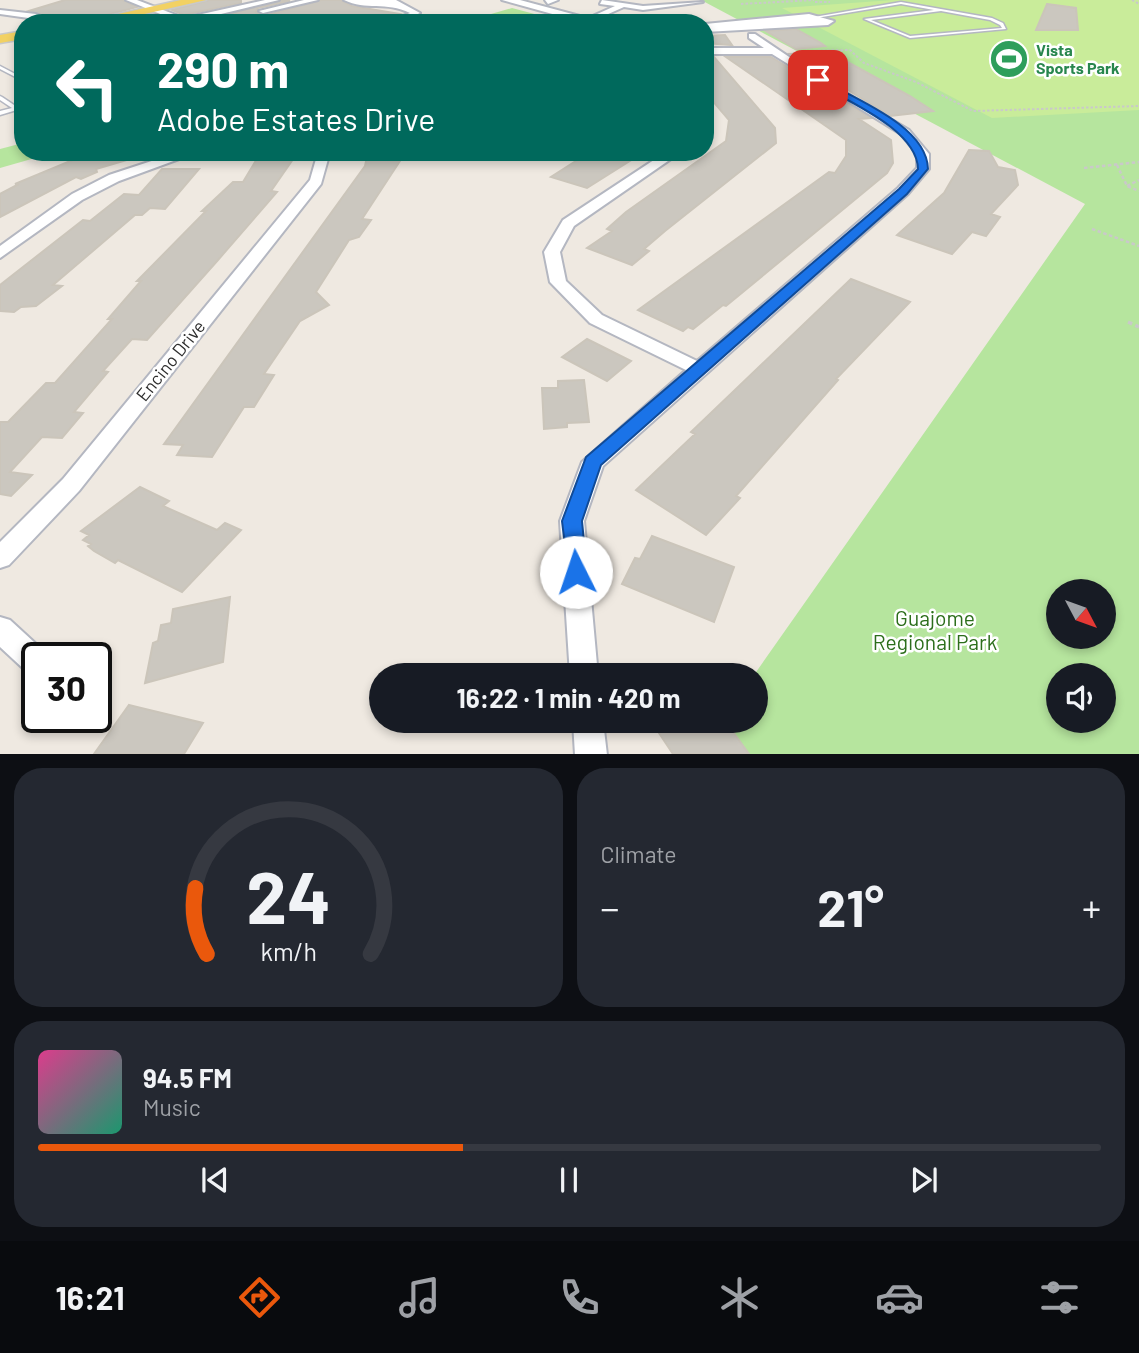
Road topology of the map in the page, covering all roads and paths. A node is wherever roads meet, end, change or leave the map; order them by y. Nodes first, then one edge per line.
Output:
1 (130, 0) edge
2 (200, 0) edge
3 (275, 0) edge
4 (314, 0) edge
5 (348, 0) edge
6 (507, 0) edge
7 (814, 0) edge
8 (1132, 0) edge
9 (394, 1) edge
10 (603, 2) dead end
11 (699, 2) dead end
12 (741, 4) dead end
13 (1139, 4) edge
14 (625, 6) junction
15 (242, 7) junction
16 (155, 9) junction
17 (943, 10) junction
18 (0, 12) edge
19 (18, 14) edge
20 (130, 14) edge
21 (167, 14) edge
22 (210, 14) edge
23 (413, 14) edge
24 (561, 14) edge
25 (608, 14) edge
26 (817, 18) joint
27 (714, 27) edge
28 (752, 36) dead end
29 (714, 51) edge
30 (775, 51) junction
31 (797, 51) dead end
32 (1139, 106) edge
33 (165, 161) edge
34 (321, 161) edge
35 (661, 161) edge
36 (1139, 162) edge
37 (1116, 164) junction
38 (1084, 168) dead end
39 (1139, 180) edge
40 (1127, 186) junction
41 (1139, 191) edge
42 (1092, 229) dead end
43 (1139, 246) edge
44 (0, 253) edge
45 (1128, 322) dead end
46 (1139, 327) edge
47 (699, 369) junction
48 (0, 558) edge
49 (0, 629) edge
50 (21, 648) edge
51 (583, 663) edge
52 (589, 733) edge
53 (591, 754) edge

1 - 16 street
2 - 16 main road
3 - 15 street
4 - 15 street
5 - 9 street
6 - 24 street
7 - 12 path
8 - 13 path
9 - 23 street
10 - 14 street
11 - 14 street
14 - 25 street
15 - 22 street
16 - 20 main road
16 - 21 street
17 - 17 lane
17 - 26 lane
18 - 19 street
26 - 27 street
28 - 30 street
29 - 30 street
30 - 47 street
31 - 32 path
33 - 44 street
34 - 48 street, Encino Drive
35 - 47 street
36 - 37 path
37 - 38 path
37 - 40 path
39 - 40 path
40 - 41 path
42 - 43 path
45 - 46 path
47 - 51 street
49 - 50 street
52 - 53 street

